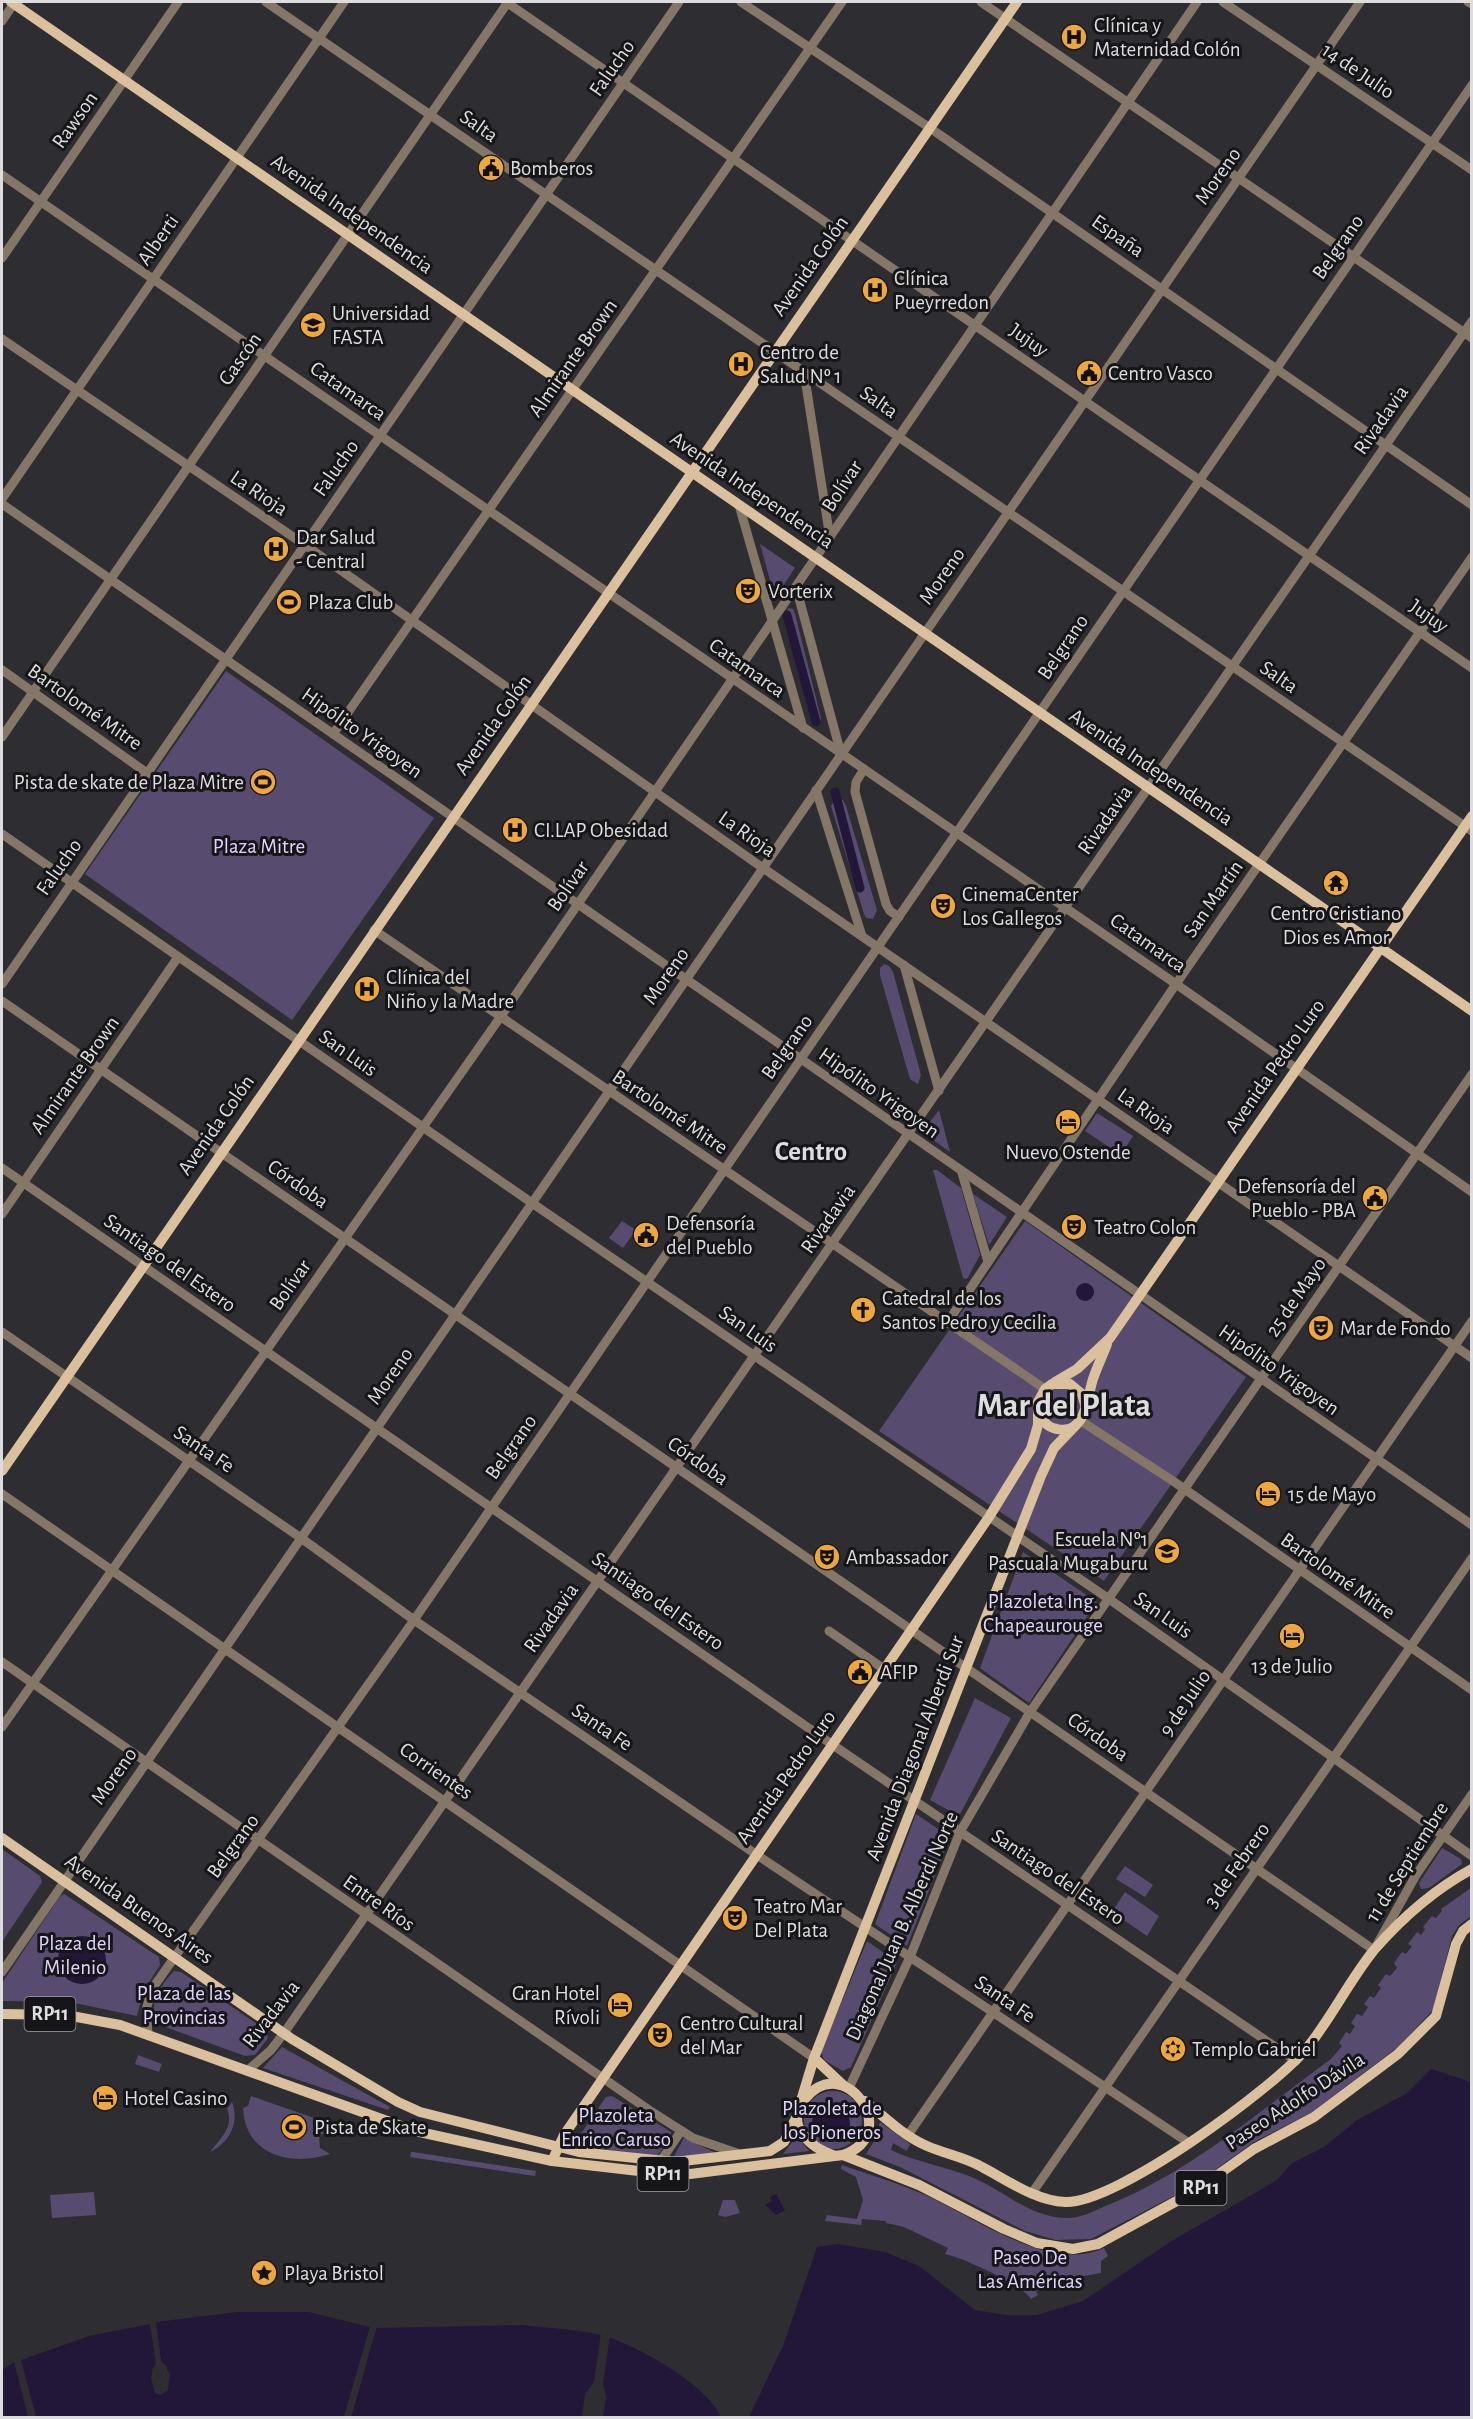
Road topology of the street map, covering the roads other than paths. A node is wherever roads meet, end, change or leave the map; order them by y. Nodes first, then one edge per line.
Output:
1 (13, 2) edge
2 (178, 2) edge
3 (266, 2) edge
4 (344, 2) edge
5 (507, 2) edge
6 (679, 2) edge
7 (741, 2) edge
8 (842, 2) edge
9 (981, 2) edge
10 (1017, 2) edge
11 (1197, 2) edge
12 (1223, 2) edge
13 (1360, 2) edge
14 (1005, 18) junction
15 (2, 21) edge
16 (319, 38) junction
17 (811, 47) junction
18 (1317, 64) junction
19 (124, 80) junction
20 (623, 83) junction
21 (1472, 85) edge
22 (1127, 102) junction
23 (430, 114) junction
24 (930, 128) junction
25 (1432, 143) junction
26 (237, 158) junction
27 (734, 159) junction
28 (1472, 170) edge
29 (2, 175) edge
30 (1238, 178) junction
31 (546, 194) junction
32 (40, 201) junction
33 (1051, 212) junction
34 (348, 234) junction
35 (852, 240) junction
36 (2, 258) edge
37 (1353, 258) junction
38 (656, 271) junction
39 (153, 279) junction
40 (1162, 289) junction
41 (464, 314) junction
42 (1472, 321) edge
43 (974, 324) junction
44 (1467, 336) edge
45 (2, 339) edge
46 (775, 352) junction
47 (264, 356) junction
48 (1276, 367) junction
49 (804, 372) junction
50 (76, 391) junction
51 (573, 391) junction
52 (1084, 401) junction
53 (380, 435) junction
54 (897, 436) junction
55 (1386, 445) junction
56 (187, 467) junction
57 (692, 472) junction
58 (1200, 480) junction
59 (2, 502) edge
60 (739, 505) junction
61 (1472, 505) edge
62 (490, 511) junction
63 (1008, 513) junction
64 (830, 538) junction
65 (304, 545) junction
66 (1309, 556) junction
67 (817, 557) junction
68 (1472, 557) edge
69 (110, 579) junction
70 (796, 587) junction
71 (1123, 591) junction
72 (608, 593) junction
73 (412, 621) junction
74 (772, 621) junction
75 (1419, 632) junction
76 (924, 633) junction
77 (226, 659) junction
78 (1233, 667) junction
79 (1472, 668) edge
80 (2, 670) edge
81 (732, 680) junction
82 (32, 692) junction
83 (531, 704) junction
84 (1039, 714) junction
85 (803, 728) junction
86 (333, 734) junction
87 (2, 737) edge
88 (1343, 743) junction
89 (842, 754) junction
90 (864, 769) junction
91 (147, 773) junction
92 (1148, 789) junction
93 (816, 790) junction
94 (656, 791) junction
95 (1472, 816) edge
96 (452, 817) junction
97 (1468, 829) edge
98 (957, 833) junction
99 (2, 834) edge
100 (1259, 864) junction
101 (763, 868) junction
102 (71, 882) junction
103 (577, 905) junction
104 (1066, 908) junction
105 (899, 917) junction
106 (374, 930) junction
107 (862, 936) junction
108 (878, 947) junction
109 (1380, 947) junction
110 (178, 957) junction
111 (904, 965) junction
112 (685, 980) junction
113 (2, 984) edge
114 (1176, 984) junction
115 (2, 1001) edge
116 (1472, 1011) edge
117 (500, 1017) junction
118 (987, 1022) junction
119 (298, 1041) junction
120 (800, 1061) junction
121 (1296, 1069) junction
122 (101, 1070) junction
123 (1472, 1074) edge
124 (609, 1091) junction
125 (939, 1091) junction
126 (1099, 1100) junction
127 (424, 1127) junction
128 (908, 1135) junction
129 (221, 1152) junction
130 (1416, 1154) junction
131 (2, 1168) edge
132 (724, 1171) junction
133 (962, 1173) junction
134 (1218, 1182) junction
135 (23, 1183) junction
136 (1472, 1192) edge
137 (532, 1203) junction
138 (2, 1214) edge
139 (1021, 1214) junction
140 (345, 1239) junction
141 (832, 1245) junction
142 (988, 1262) junction
143 (143, 1266) junction
144 (1339, 1266) junction
145 (647, 1282) junction
146 (1140, 1296) junction
147 (454, 1315) junction
148 (1472, 1321) edge
149 (947, 1323) junction
150 (2, 1332) edge
151 (1110, 1338) junction
152 (1454, 1346) junction
153 (266, 1352) junction
154 (755, 1356) junction
155 (1472, 1358) edge
156 (66, 1377) junction
157 (1262, 1380) junction
158 (1049, 1387) junction
159 (570, 1394) junction
160 (1086, 1408) junction
161 (1038, 1410) junction
162 (1078, 1424) junction
163 (376, 1428) junction
164 (1376, 1459) junction
165 (189, 1461) junction
166 (1025, 1461) junction
167 (677, 1468) junction
168 (2, 1471) edge
169 (1041, 1476) junction
170 (1185, 1490) junction
171 (2, 1494) edge
172 (491, 1508) junction
173 (989, 1518) junction
174 (1472, 1525) edge
175 (1017, 1537) junction
176 (301, 1538) junction
177 (1472, 1558) edge
178 (1299, 1569) junction
179 (112, 1570) junction
180 (598, 1582) junction
181 (1109, 1599) junction
182 (414, 1620) junction
183 (829, 1630) dead end
184 (911, 1630) junction
185 (225, 1648) junction
186 (1409, 1648) junction
187 (2, 1662) edge
188 (967, 1668) junction
189 (884, 1669) junction
190 (1224, 1679) junction
191 (32, 1683) junction
192 (1472, 1690) edge
193 (520, 1693) junction
194 (1030, 1713) junction
195 (2, 1727) edge
196 (339, 1727) junction
197 (833, 1745) junction
198 (1333, 1758) junction
199 (146, 1762) junction
200 (1146, 1792) junction
201 (1472, 1794) edge
202 (445, 1801) junction
203 (915, 1801) junction
204 (960, 1832) junction
205 (1442, 1836) junction
206 (2, 1838) edge
207 (259, 1841) junction
208 (757, 1855) junction
209 (1472, 1856) edge
210 (1257, 1869) junction
211 (1472, 1869) edge
212 (64, 1881) junction
213 (1068, 1905) junction
214 (366, 1916) junction
215 (1472, 1924) edge
216 (866, 1928) junction
217 (1374, 1950) junction
218 (175, 1957) junction
219 (910, 1957) junction
220 (681, 1965) junction
221 (2, 1972) edge
222 (1179, 1981) junction
223 (994, 2013) junction
224 (2, 2014) edge
225 (148, 2033) junction
226 (284, 2033) junction
227 (814, 2058) junction
228 (1296, 2061) junction
229 (247, 2071) junction
230 (602, 2079) junction
231 (846, 2087) junction
232 (1105, 2087) junction
233 (862, 2099) junction
234 (799, 2111) junction
235 (681, 2131) junction
236 (908, 2135) junction
237 (1189, 2143) junction
238 (557, 2147) junction
239 (745, 2156) junction
240 (839, 2156) junction
241 (552, 2161) junction
242 (660, 2162) junction
243 (1032, 2193) junction

1 - 15 street
1 - 19 main road, Avenida Independencia
2 - 19 street, Rawson
3 - 16 street, Salta
4 - 16 street, Alberti
5 - 20 street, Jujuy
5 - 23 street, Gascón
6 - 20 street, Falucho
7 - 17 street, España
8 - 17 street, Almirante Brown
9 - 14 street
10 - 14 main road, Avenida Colón
11 - 22 street, Bolívar
12 - 18 street, 14 de Julio
13 - 18 street, Moreno
14 - 22 street
14 - 24 main road, Avenida Colón
16 - 23 street, Salta
16 - 26 street, Alberti
17 - 24 street, España
17 - 27 street, Almirante Brown
18 - 25 street, 14 de Julio
18 - 30 street, Moreno
19 - 26 main road, Avenida Independencia
19 - 32 street, Rawson
20 - 27 street, Jujuy
20 - 31 street, Falucho
21 - 25 street, Belgrano
22 - 30 street
22 - 33 street, Bolívar
23 - 31 street, Salta
23 - 34 street, Gascón
24 - 33 street, España
24 - 35 main road, Avenida Colón
25 - 28 street, 14 de Julio
25 - 37 street, Belgrano
26 - 34 main road, Avenida Independencia
26 - 39 street, Alberti
27 - 35 street, Jujuy
27 - 38 street, Almirante Brown
29 - 32 street, Catamarca
30 - 37 street
30 - 40 street, Moreno
31 - 38 street, Salta
31 - 41 street, Falucho
32 - 36 street, Rawson
32 - 39 street, Catamarca
33 - 40 street, España
33 - 43 street, Bolívar
34 - 41 main road, Avenida Independencia
34 - 47 street, Gascón
35 - 43 street, Jujuy
35 - 46 main road, Avenida Colón
37 - 44 street
37 - 48 street, Belgrano
38 - 46 street, Salta
38 - 51 street, Almirante Brown
39 - 47 street, Catamarca
39 - 50 street, Alberti
40 - 48 street, España
40 - 52 street, Moreno
41 - 51 main road, Avenida Independencia
41 - 53 street, Falucho
42 - 44 street, Rivadavia
43 - 52 street, Jujuy
43 - 54 street, Bolívar
44 - 55 street, Rivadavia
45 - 50 street, La Rioja
46 - 49 street, Salta
46 - 57 main road, Avenida Colón
47 - 53 street, Catamarca
47 - 56 street, Gascón
48 - 55 street, España
48 - 58 street, Belgrano
49 - 54 street, Salta
49 - 64 street
50 - 56 street, La Rioja
50 - 59 street, Alberti
51 - 57 main road, Avenida Independencia
51 - 62 street, Almirante Brown
52 - 58 street, Jujuy
52 - 63 street, Moreno
53 - 62 street, Catamarca
53 - 65 street, Falucho
54 - 63 street, Salta
54 - 64 street, Bolívar
55 - 61 street, España
55 - 66 street, Rivadavia
56 - 65 street, La Rioja
56 - 69 street, Gascón
57 - 60 main road, Avenida Independencia
57 - 72 main road, Avenida Colón
58 - 66 street, Jujuy
58 - 71 street, Belgrano
59 - 69 street, Hipólito Yrigoyen
60 - 67 main road, Avenida Independencia
60 - 74 street
62 - 72 street, Catamarca
62 - 73 street, Almirante Brown
63 - 71 street, Salta
63 - 76 street, Moreno
64 - 67 street, Bolívar
65 - 73 street, La Rioja
65 - 77 street, Falucho
66 - 75 street, Jujuy
66 - 78 street, Rivadavia
67 - 70 street, Bolívar
67 - 76 main road, Avenida Independencia
68 - 75 street, San Martín
69 - 77 street, Hipólito Yrigoyen
69 - 82 street, Gascón
70 - 74 street, Bolívar
70 - 89 street
71 - 78 street, Salta
71 - 84 street, Belgrano
72 - 81 street, Catamarca
72 - 83 main road, Avenida Colón
73 - 83 street, La Rioja
73 - 86 street, Almirante Brown
74 - 81 street, Bolívar
74 - 85 street
75 - 79 street, Jujuy
75 - 88 street, San Martín
76 - 84 main road, Avenida Independencia
76 - 89 street, Moreno
77 - 86 street, Hipólito Yrigoyen
77 - 91 street, Falucho
78 - 88 street, Salta
78 - 92 street, Rivadavia
80 - 82 street, Bartolomé Mitre
81 - 85 street, Catamarca
81 - 94 street, Bolívar
82 - 87 street, Gascón
82 - 91 street, Bartolomé Mitre
83 - 94 street, La Rioja
83 - 96 main road, Avenida Colón
84 - 92 main road, Avenida Independencia
84 - 98 street, Belgrano
85 - 89 street, Catamarca
86 - 96 street, Hipólito Yrigoyen
88 - 97 street, Salta
88 - 100 street, San Martín
89 - 90 street, Catamarca
89 - 93 street, Moreno
90 - 98 street, Catamarca
90 - 105 street
91 - 102 street, Falucho
92 - 100 main road, Avenida Independencia
92 - 104 street, Rivadavia
93 - 101 street, Moreno
93 - 107 street
94 - 101 street, La Rioja
94 - 103 street, Bolívar
95 - 97 main road, Avenida Pedro Luro
96 - 103 street, Hipólito Yrigoyen
96 - 106 main road, Avenida Colón
97 - 109 main road, Avenida Pedro Luro
98 - 104 street, Catamarca
98 - 105 street, Belgrano
99 - 102 street, San Luis
100 - 109 main road, Avenida Independencia
100 - 114 street, San Martín
101 - 107 street, La Rioja
101 - 112 street, Moreno
102 - 110 street, San Luis
102 - 113 street, Falucho
103 - 112 street, Hipólito Yrigoyen
103 - 117 street, Bolívar
104 - 114 street, Catamarca
104 - 118 street, Rivadavia
105 - 108 street, Belgrano
106 - 117 street, Bartolomé Mitre
106 - 119 main road, Avenida Colón
107 - 108 street, La Rioja
108 - 111 street, La Rioja
108 - 120 street, Belgrano
109 - 116 main road, Avenida Independencia
109 - 121 main road, Avenida Pedro Luro
110 - 119 street, San Luis
110 - 122 street, Almirante Brown
111 - 118 street, La Rioja
111 - 125 street
112 - 120 street, Hipólito Yrigoyen
112 - 124 street, Moreno
114 - 121 street, Catamarca
114 - 126 street, San Martín
115 - 122 street, Córdoba
117 - 124 street, Bartolomé Mitre
117 - 127 street, Bolívar
118 - 125 street, Rivadavia
118 - 126 street, La Rioja
119 - 127 street, San Luis
119 - 129 main road, Avenida Colón
120 - 128 street, Hipólito Yrigoyen
120 - 132 street, Belgrano
121 - 130 street, Catamarca
121 - 134 main road, Avenida Pedro Luro
122 - 129 street, Córdoba
122 - 135 street, Almirante Brown
123 - 130 street, 25 de Mayo
124 - 132 street, Bartolomé Mitre
124 - 137 street, Moreno
125 - 128 street, Rivadavia
126 - 134 street, La Rioja
126 - 139 street, San Martín
127 - 137 street, San Luis
127 - 140 street, Bolívar
128 - 133 street, Hipólito Yrigoyen
128 - 141 street, Rivadavia
129 - 140 street, Córdoba
129 - 143 main road, Avenida Colón
130 - 136 street, Catamarca
130 - 144 street, 25 de Mayo
131 - 135 street, Santiago del Estero
132 - 141 street, Bartolomé Mitre
132 - 145 street, Belgrano
133 - 139 street, Hipólito Yrigoyen
133 - 142 street
134 - 144 street, La Rioja
134 - 146 main road, Avenida Pedro Luro
135 - 138 street, Almirante Brown
135 - 143 street, Santiago del Estero
137 - 145 street, San Luis
137 - 147 street, Moreno
139 - 142 street, San Martín
139 - 146 street, Hipólito Yrigoyen
140 - 147 street, Córdoba
140 - 153 street, Bolívar
141 - 149 street, Bartolomé Mitre
141 - 154 street, Rivadavia
142 - 149 street, San Martín
143 - 153 street, Santiago del Estero
143 - 156 main road, Avenida Colón
144 - 152 street, La Rioja
144 - 157 street, 25 de Mayo
145 - 154 street, San Luis
145 - 159 street, Belgrano
146 - 151 main road, Avenida Pedro Luro
146 - 157 street, Hipólito Yrigoyen
147 - 159 street, Córdoba
147 - 163 street, Moreno
148 - 152 street, 9 de Julio
149 - 158 street, Bartolomé Mitre
150 - 156 street, Santa Fe
151 - 158 main road, Avenida Pedro Luro
151 - 160 main road, Avenida Pedro Luro
152 - 155 street, La Rioja
152 - 164 street, 9 de Julio
153 - 163 street, Santiago del Estero
153 - 165 street, Bolívar
154 - 167 street, Rivadavia
154 - 173 street, San Luis
156 - 165 street, Santa Fe
156 - 168 main road, Avenida Colón
157 - 164 street, Hipólito Yrigoyen
157 - 170 street, 25 de Mayo
158 - 160 main road
158 - 161 main road
159 - 167 street, Córdoba
159 - 172 street, Belgrano
160 - 162 main road
161 - 162 main road
161 - 166 main road, Avenida Pedro Luro
162 - 169 main road, Avenida Diagonal Alberdi Sur
162 - 170 street, Bartolomé Mitre
163 - 172 street, Santiago del Estero
163 - 176 street, Moreno
164 - 174 street, Hipólito Yrigoyen
164 - 178 street, 9 de Julio
165 - 176 street, Santa Fe
165 - 179 street, Bolívar
166 - 169 main road
166 - 173 main road, Avenida Pedro Luro
167 - 180 street, Rivadavia
167 - 184 street, Córdoba
169 - 175 main road, Avenida Diagonal Alberdi Sur
170 - 178 street, Bartolomé Mitre
170 - 181 street, 25 de Mayo
171 - 179 street, Corrientes
172 - 180 street, Santiago del Estero
172 - 182 street, Belgrano
173 - 175 street, San Luis
173 - 184 main road, Avenida Pedro Luro
175 - 181 street, San Luis
175 - 188 main road, Avenida Diagonal Alberdi Sur
176 - 182 street, Santa Fe
176 - 185 street, Moreno
177 - 186 street, 3 de Febrero
178 - 186 street, Bartolomé Mitre
178 - 190 street, 9 de Julio
179 - 185 street, Corrientes
179 - 191 street, Bolívar
180 - 193 street, Rivadavia
180 - 197 street, Santiago del Estero
181 - 190 street, San Luis
181 - 194 street, Diagonal Juan B. Alberdi Norte
182 - 193 street, Santa Fe
182 - 196 street, Belgrano
183 - 189 street
184 - 188 street, Córdoba
184 - 189 main road, Avenida Pedro Luro
185 - 196 street, Corrientes
185 - 199 street, Moreno
186 - 192 street, Bartolomé Mitre
186 - 198 street, 3 de Febrero
187 - 191 street, Entre Ríos
188 - 194 street, Córdoba
188 - 203 main road, Avenida Diagonal Alberdi Sur
189 - 197 main road, Avenida Pedro Luro
190 - 198 street, San Luis
190 - 200 street, 9 de Julio
191 - 195 street, Bolívar
191 - 199 street, Entre Ríos
193 - 202 street, Rivadavia
193 - 208 street, Santa Fe
194 - 200 street, Córdoba
194 - 204 street, Diagonal Juan B. Alberdi Norte
196 - 202 street, Corrientes
196 - 207 street, Belgrano
197 - 203 street, Santiago del Estero
197 - 208 main road, Avenida Pedro Luro
198 - 205 street, San Luis
198 - 210 street, 3 de Febrero
199 - 207 street, Entre Ríos
199 - 212 street, Moreno
200 - 210 street, Córdoba
200 - 213 street, 9 de Julio
201 - 205 street, 11 de Septiembre
202 - 214 street, Rivadavia
202 - 220 street, Corrientes
203 - 204 street, Santiago del Estero
203 - 216 main road, Avenida Diagonal Alberdi Sur
204 - 213 street, Santiago del Estero
204 - 219 street, Diagonal Juan B. Alberdi Norte
205 - 209 street, San Luis
205 - 217 street, 11 de Septiembre
206 - 212 main road, Avenida Buenos Aires / RP11
207 - 214 street, Entre Ríos
207 - 218 street, Belgrano
208 - 216 street, Santa Fe
208 - 220 main road, Avenida Pedro Luro
210 - 217 street, Córdoba
210 - 222 street, 3 de Febrero
211 - 217 main road, RP11
212 - 218 main road, Avenida Buenos Aires / RP11
212 - 221 street, Moreno
213 - 222 street, Santiago del Estero
213 - 223 street, 9 de Julio
214 - 226 street, Rivadavia
214 - 230 street, Entre Ríos
215 - 240 main road, Paseo Adolfo Dávila / RP11
216 - 219 street, Santa Fe
216 - 227 main road, Avenida Diagonal Alberdi Sur
217 - 228 main road, RP11
218 - 225 street, Belgrano
218 - 226 main road, Avenida Buenos Aires / RP11
219 - 223 street, Santa Fe
219 - 231 street, Diagonal Juan B. Alberdi Norte
220 - 227 street, Corrientes
220 - 230 main road, Avenida Pedro Luro
222 - 228 street, Santiago del Estero
222 - 232 street, 3 de Febrero
223 - 232 street, Santa Fe
223 - 236 street, 9 de Julio
224 - 225 main road, RP11
225 - 229 main road, RP11
226 - 229 street, Rivadavia
226 - 238 main road, Avenida Buenos Aires / RP11
227 - 231 main road, Corrientes
227 - 234 main road, Avenida Diagonal Alberdi Sur
228 - 237 main road, RP11
229 - 241 main road, RP11
230 - 235 street, Entre Ríos
230 - 238 main road, Avenida Pedro Luro
231 - 233 main road, RP11
231 - 234 main road, RP11
232 - 237 street, Santa Fe
232 - 243 street, 3 de Febrero
233 - 236 main road, RP11
233 - 240 main road
234 - 239 main road, RP11
234 - 240 main road, RP11
235 - 239 street, Entre Ríos
235 - 242 street
236 - 243 main road, RP11
237 - 243 main road, RP11
238 - 241 main road, Avenida Pedro Luro
238 - 242 main road, RP11
239 - 242 main road, RP11
240 - 241 main road, RP11

